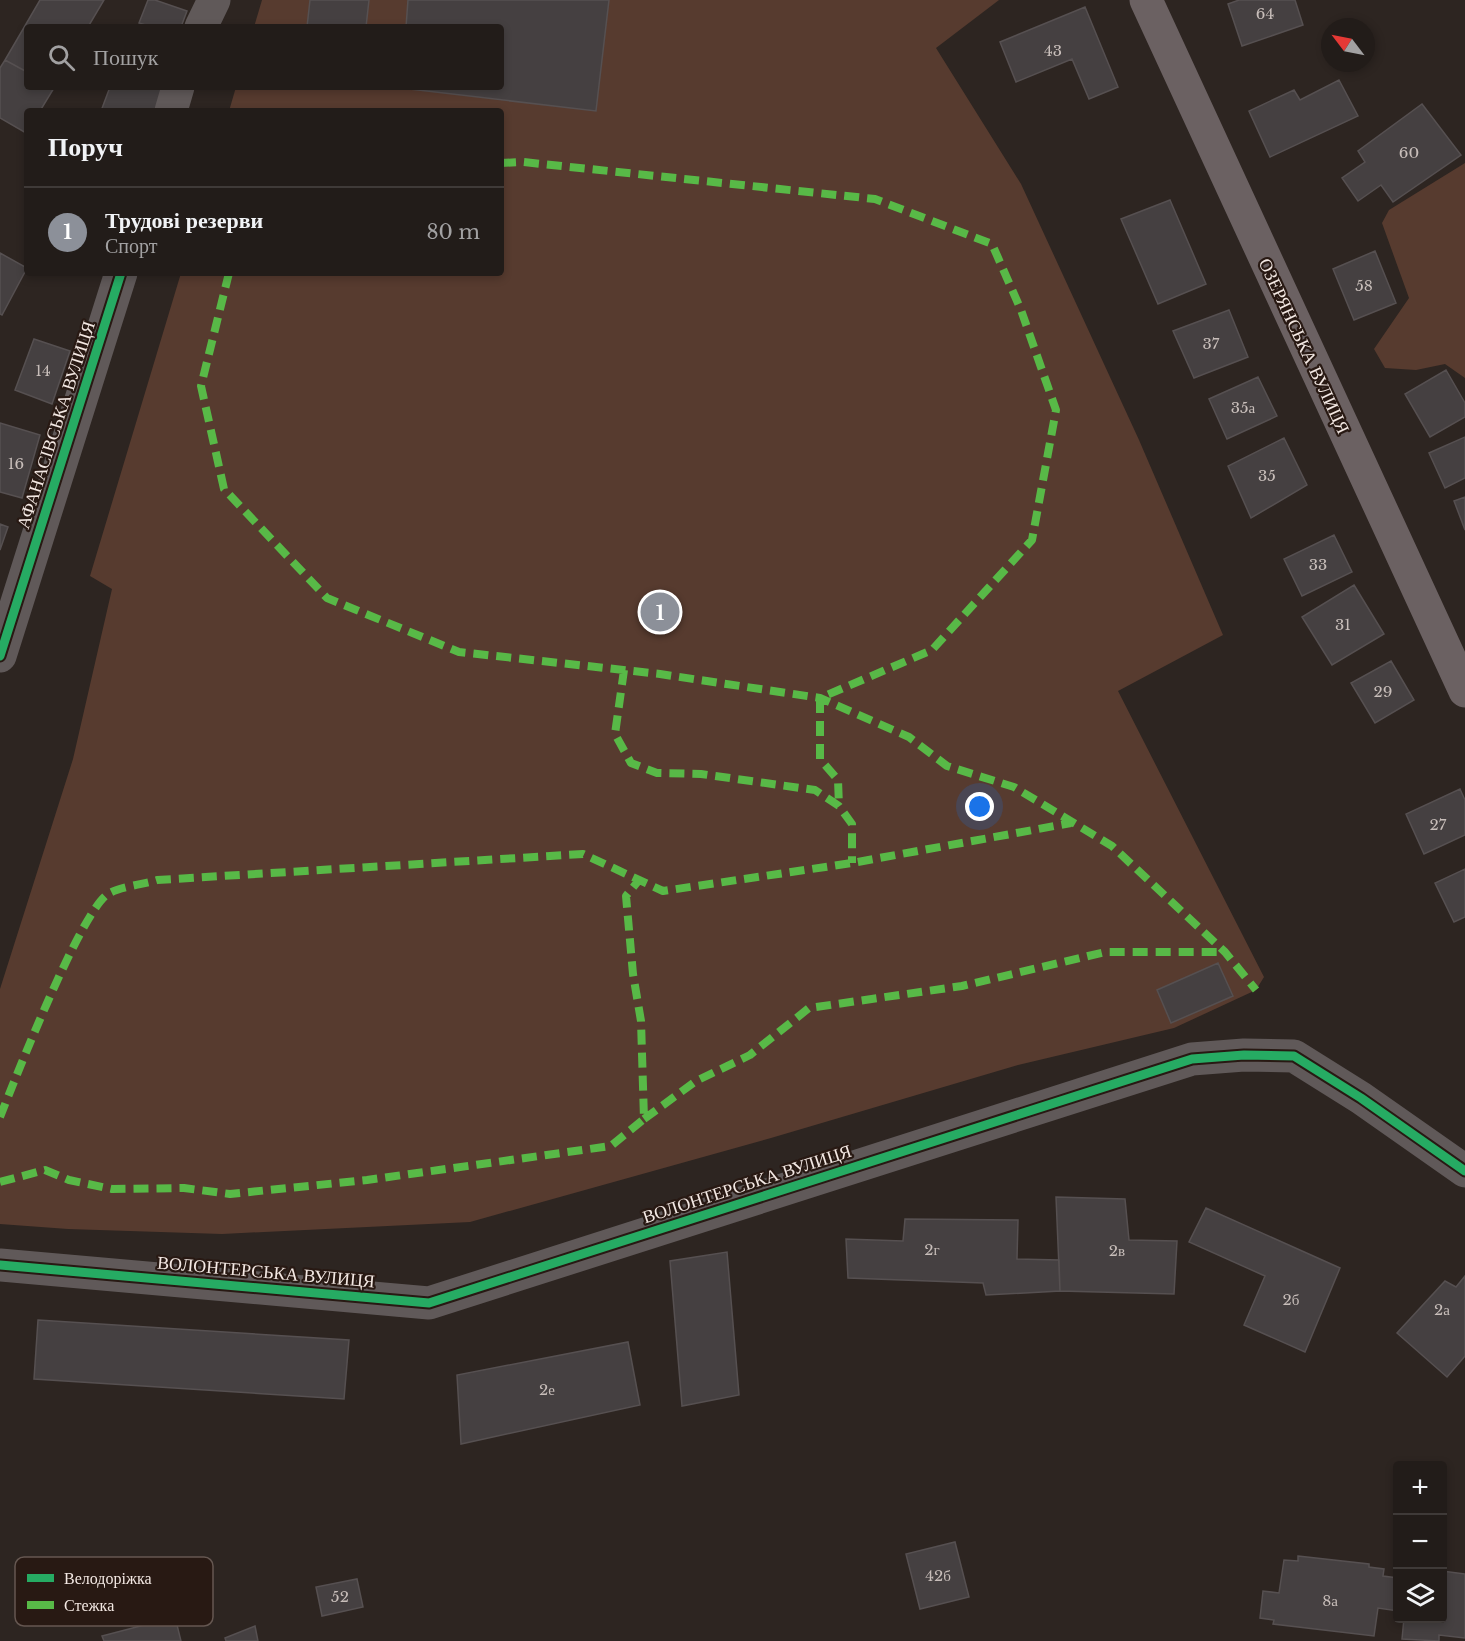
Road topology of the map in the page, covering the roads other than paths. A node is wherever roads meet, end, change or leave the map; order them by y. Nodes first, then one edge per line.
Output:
1 (214, 0) edge
2 (1146, 0) edge
3 (202, 24) edge
4 (177, 90) edge
5 (172, 108) edge
6 (120, 276) edge
7 (0, 656) edge
8 (1465, 691) edge
9 (1465, 1171) edge
10 (0, 1265) edge

1 - 3 street
2 - 8 main road, ОЗЕРЯНСЬКА ВУЛИЦЯ
4 - 5 street
6 - 7 street, АФАНАСІВСЬКА ВУЛИЦЯ
9 - 10 street, ВОЛОНТЕРСЬКА ВУЛИЦЯ

